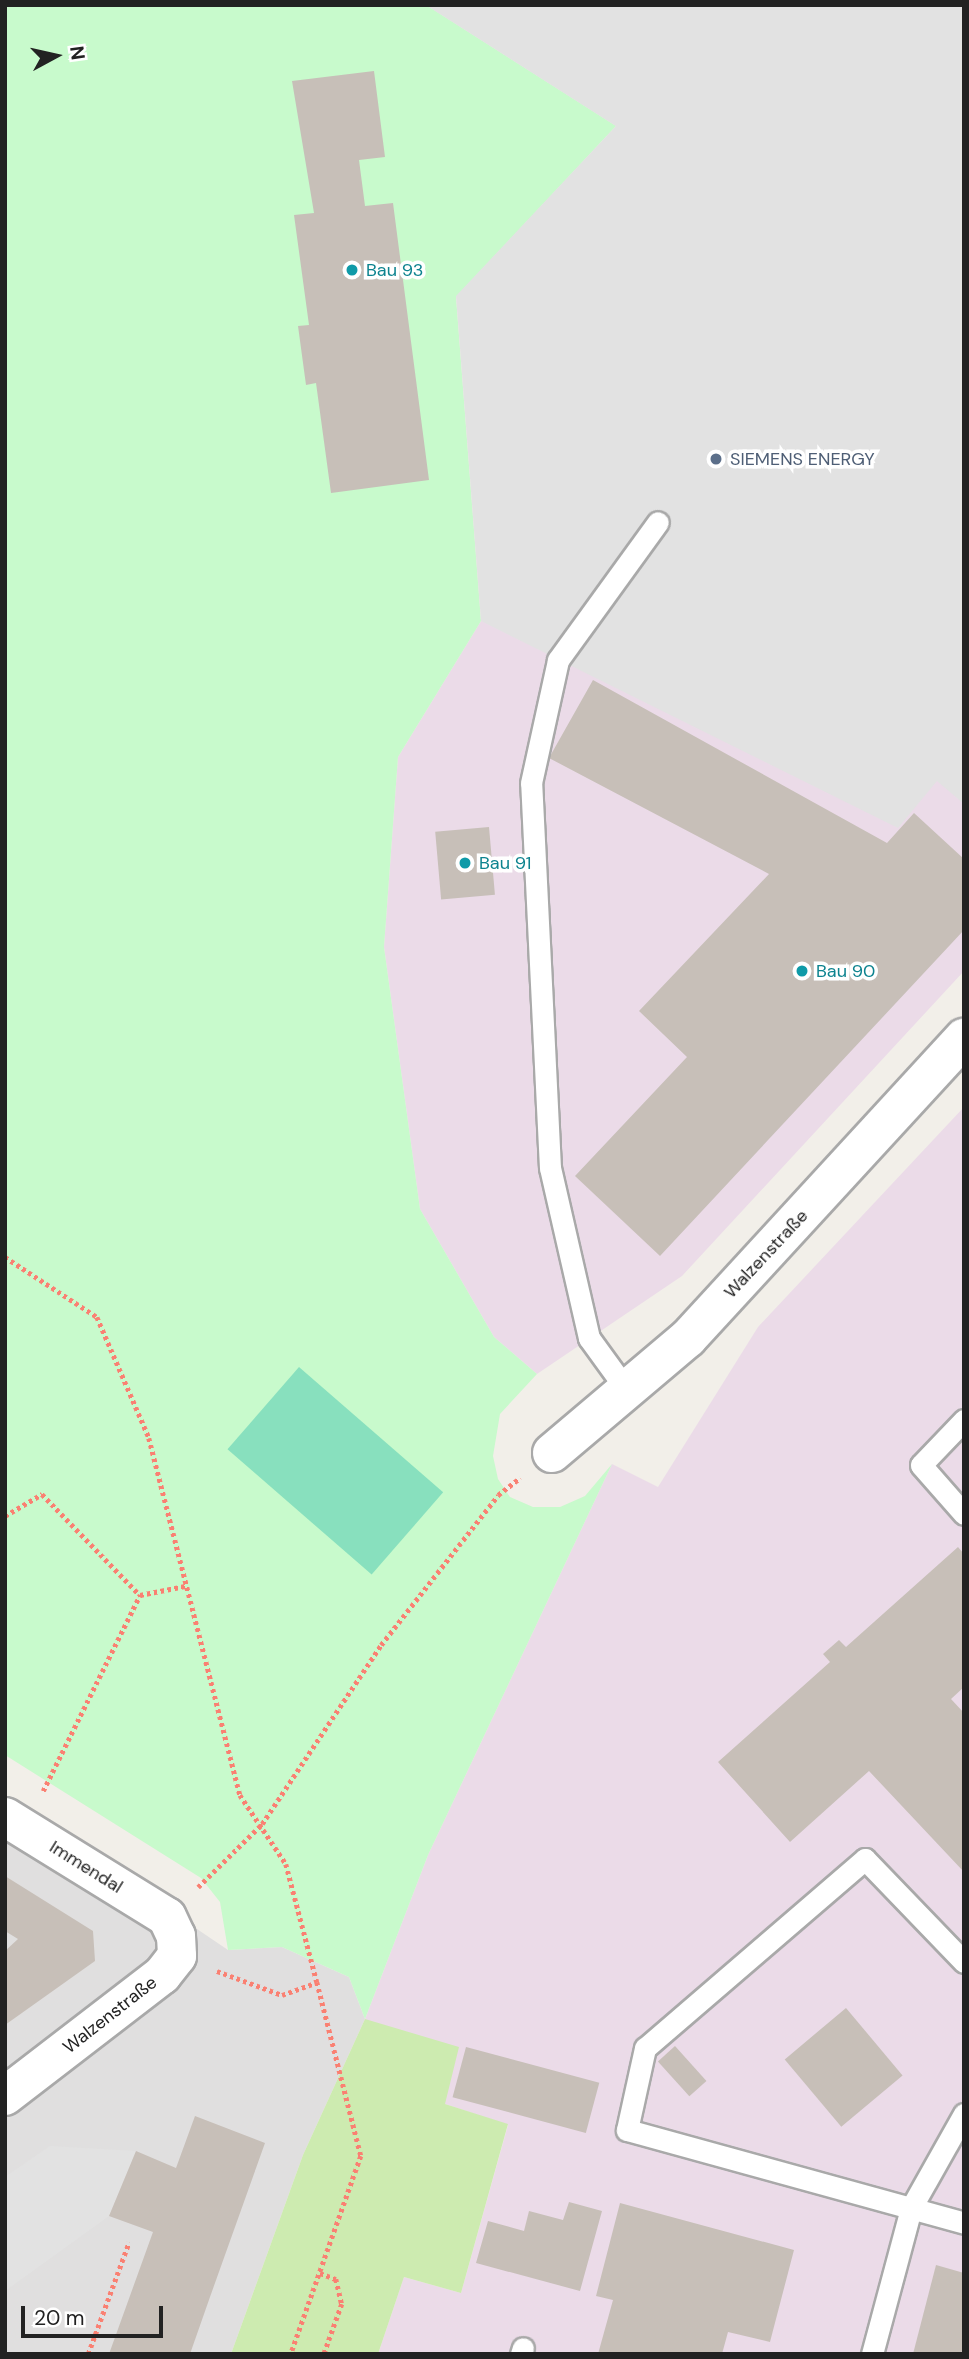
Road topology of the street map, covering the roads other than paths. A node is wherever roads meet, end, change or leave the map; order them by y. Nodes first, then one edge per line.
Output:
1 (658, 522) dead end
2 (964, 1038) edge
3 (626, 1389) junction
4 (964, 1420) edge
5 (552, 1453) road end
6 (964, 1514) edge
7 (5, 1817) edge
8 (177, 1956) joint
9 (964, 1962) edge
10 (5, 2096) edge
11 (964, 2114) edge
12 (911, 2208) junction
13 (964, 2223) edge
14 (872, 2354) edge

1 - 3 lane
2 - 3 street, Walzenstraße
3 - 5 street, Walzenstraße
4 - 6 lane
7 - 8 street, Immendal
8 - 10 street, Walzenstraße
9 - 12 lane
11 - 12 lane
12 - 13 lane
12 - 14 lane

